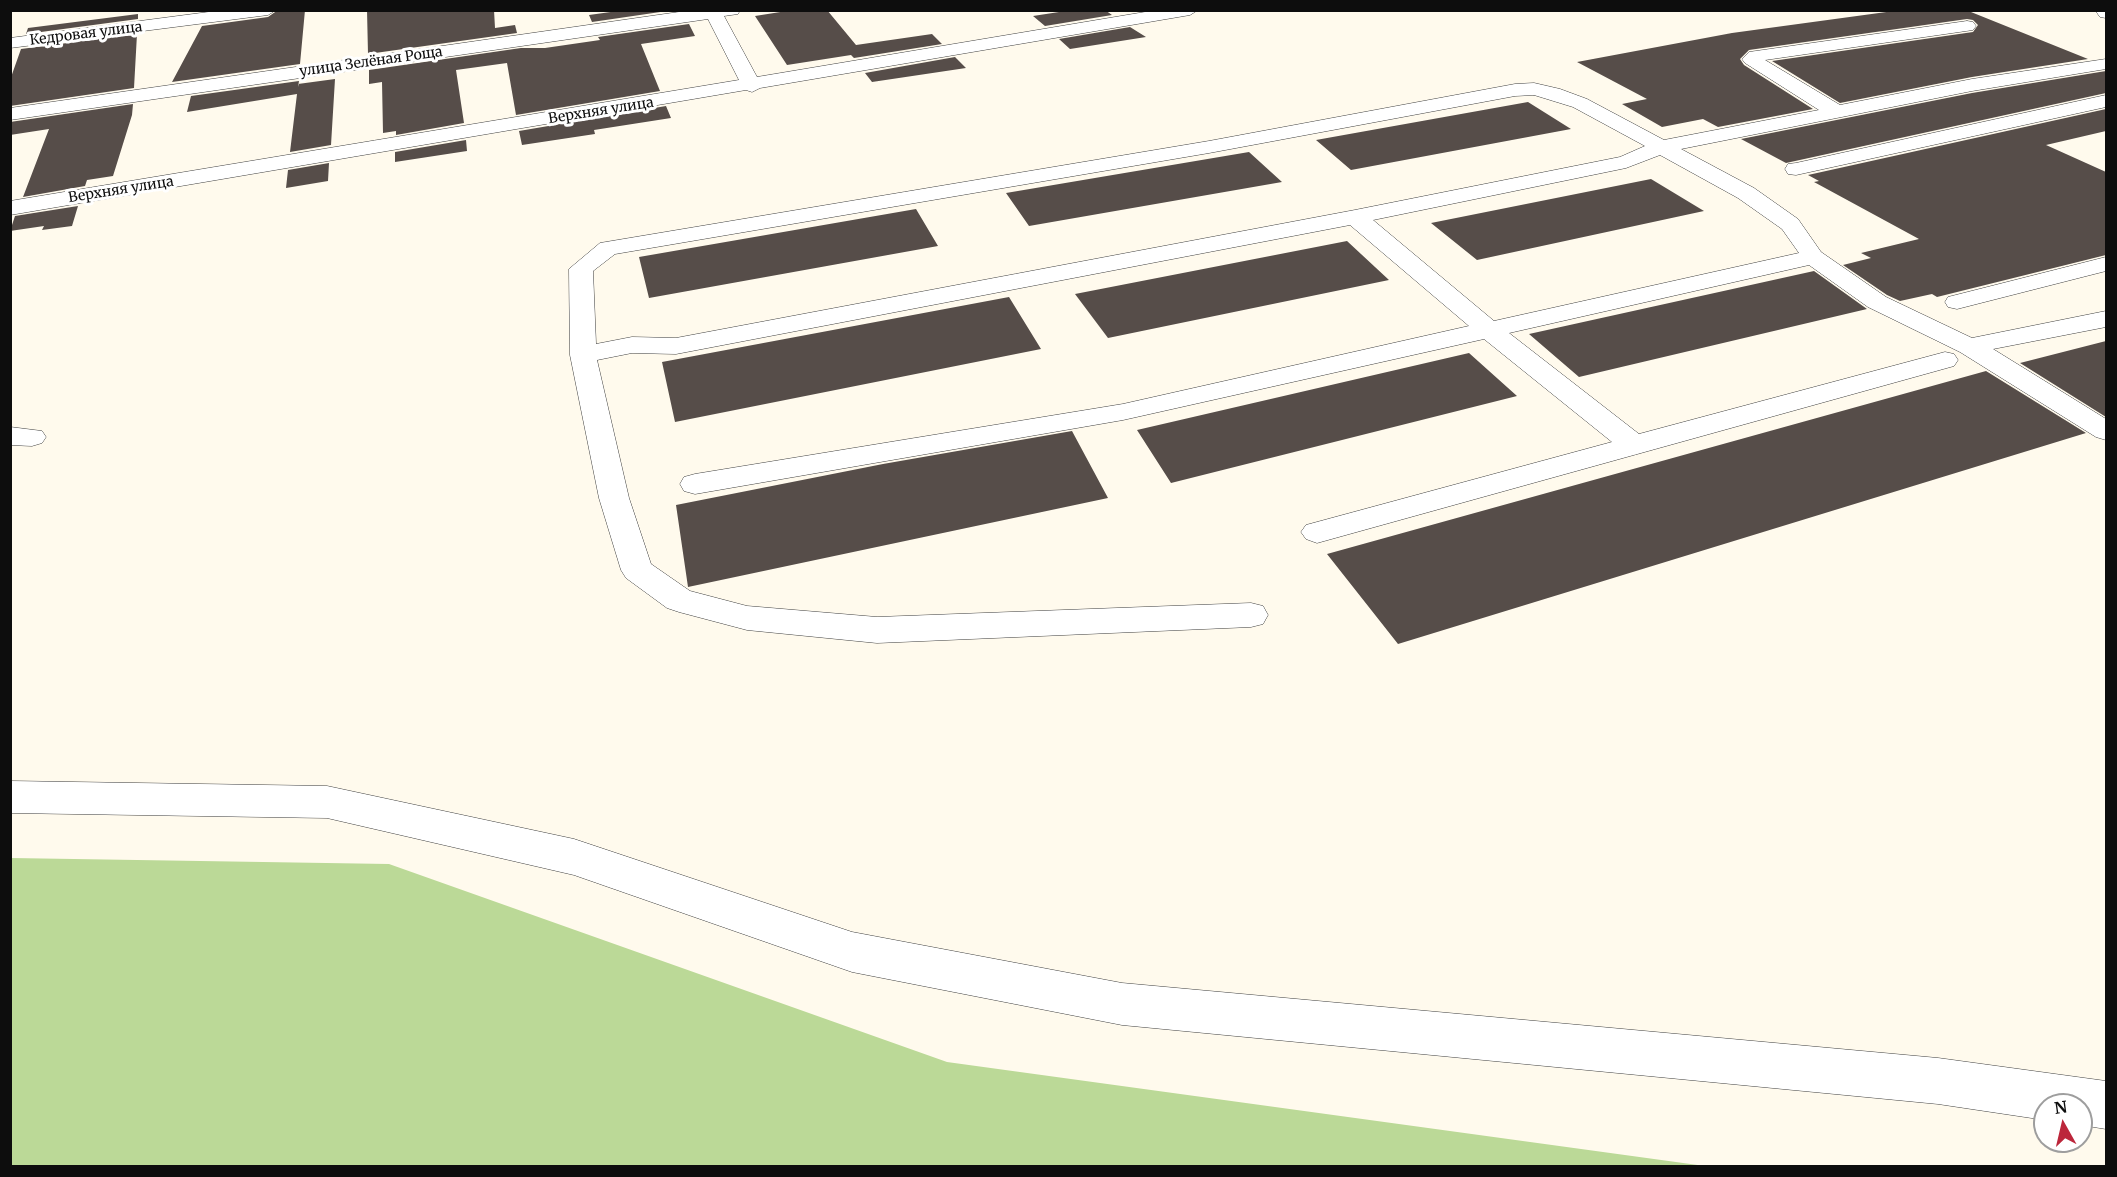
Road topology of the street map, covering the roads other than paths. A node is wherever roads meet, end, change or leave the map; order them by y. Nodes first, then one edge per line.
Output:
1 (268, 10) edge
2 (1190, 10) edge
3 (719, 11) edge
4 (1967, 26) dead end
5 (10, 43) edge
6 (2106, 64) edge
7 (752, 86) junction
8 (2106, 101) edge
9 (1837, 112) junction
10 (10, 114) edge
11 (1661, 147) junction
12 (1796, 169) dead end
13 (10, 208) edge
14 (1355, 217) junction
15 (1813, 257) junction
16 (2106, 264) edge
17 (1957, 302) dead end
18 (2106, 319) edge
19 (1489, 330) junction
20 (1957, 353) junction
21 (583, 355) junction
22 (2106, 430) edge
23 (1633, 444) junction
24 (695, 484) dead end
25 (1317, 532) dead end
26 (1251, 615) dead end
27 (10, 797) edge
28 (2106, 1105) edge

1 - 5 street, Кедровая улица
2 - 7 street, Верхняя улица
3 - 7 street
3 - 10 street, улица Зелёная Роща
4 - 9 street
6 - 9 street
7 - 13 street, Верхняя улица
8 - 12 street
9 - 11 street
11 - 14 street
11 - 15 street
11 - 21 street
14 - 19 street
14 - 21 street
15 - 19 street
15 - 20 street
16 - 17 street
18 - 20 street
19 - 23 street
19 - 24 street
20 - 22 street
20 - 23 street
21 - 26 street
23 - 25 street
27 - 28 street

